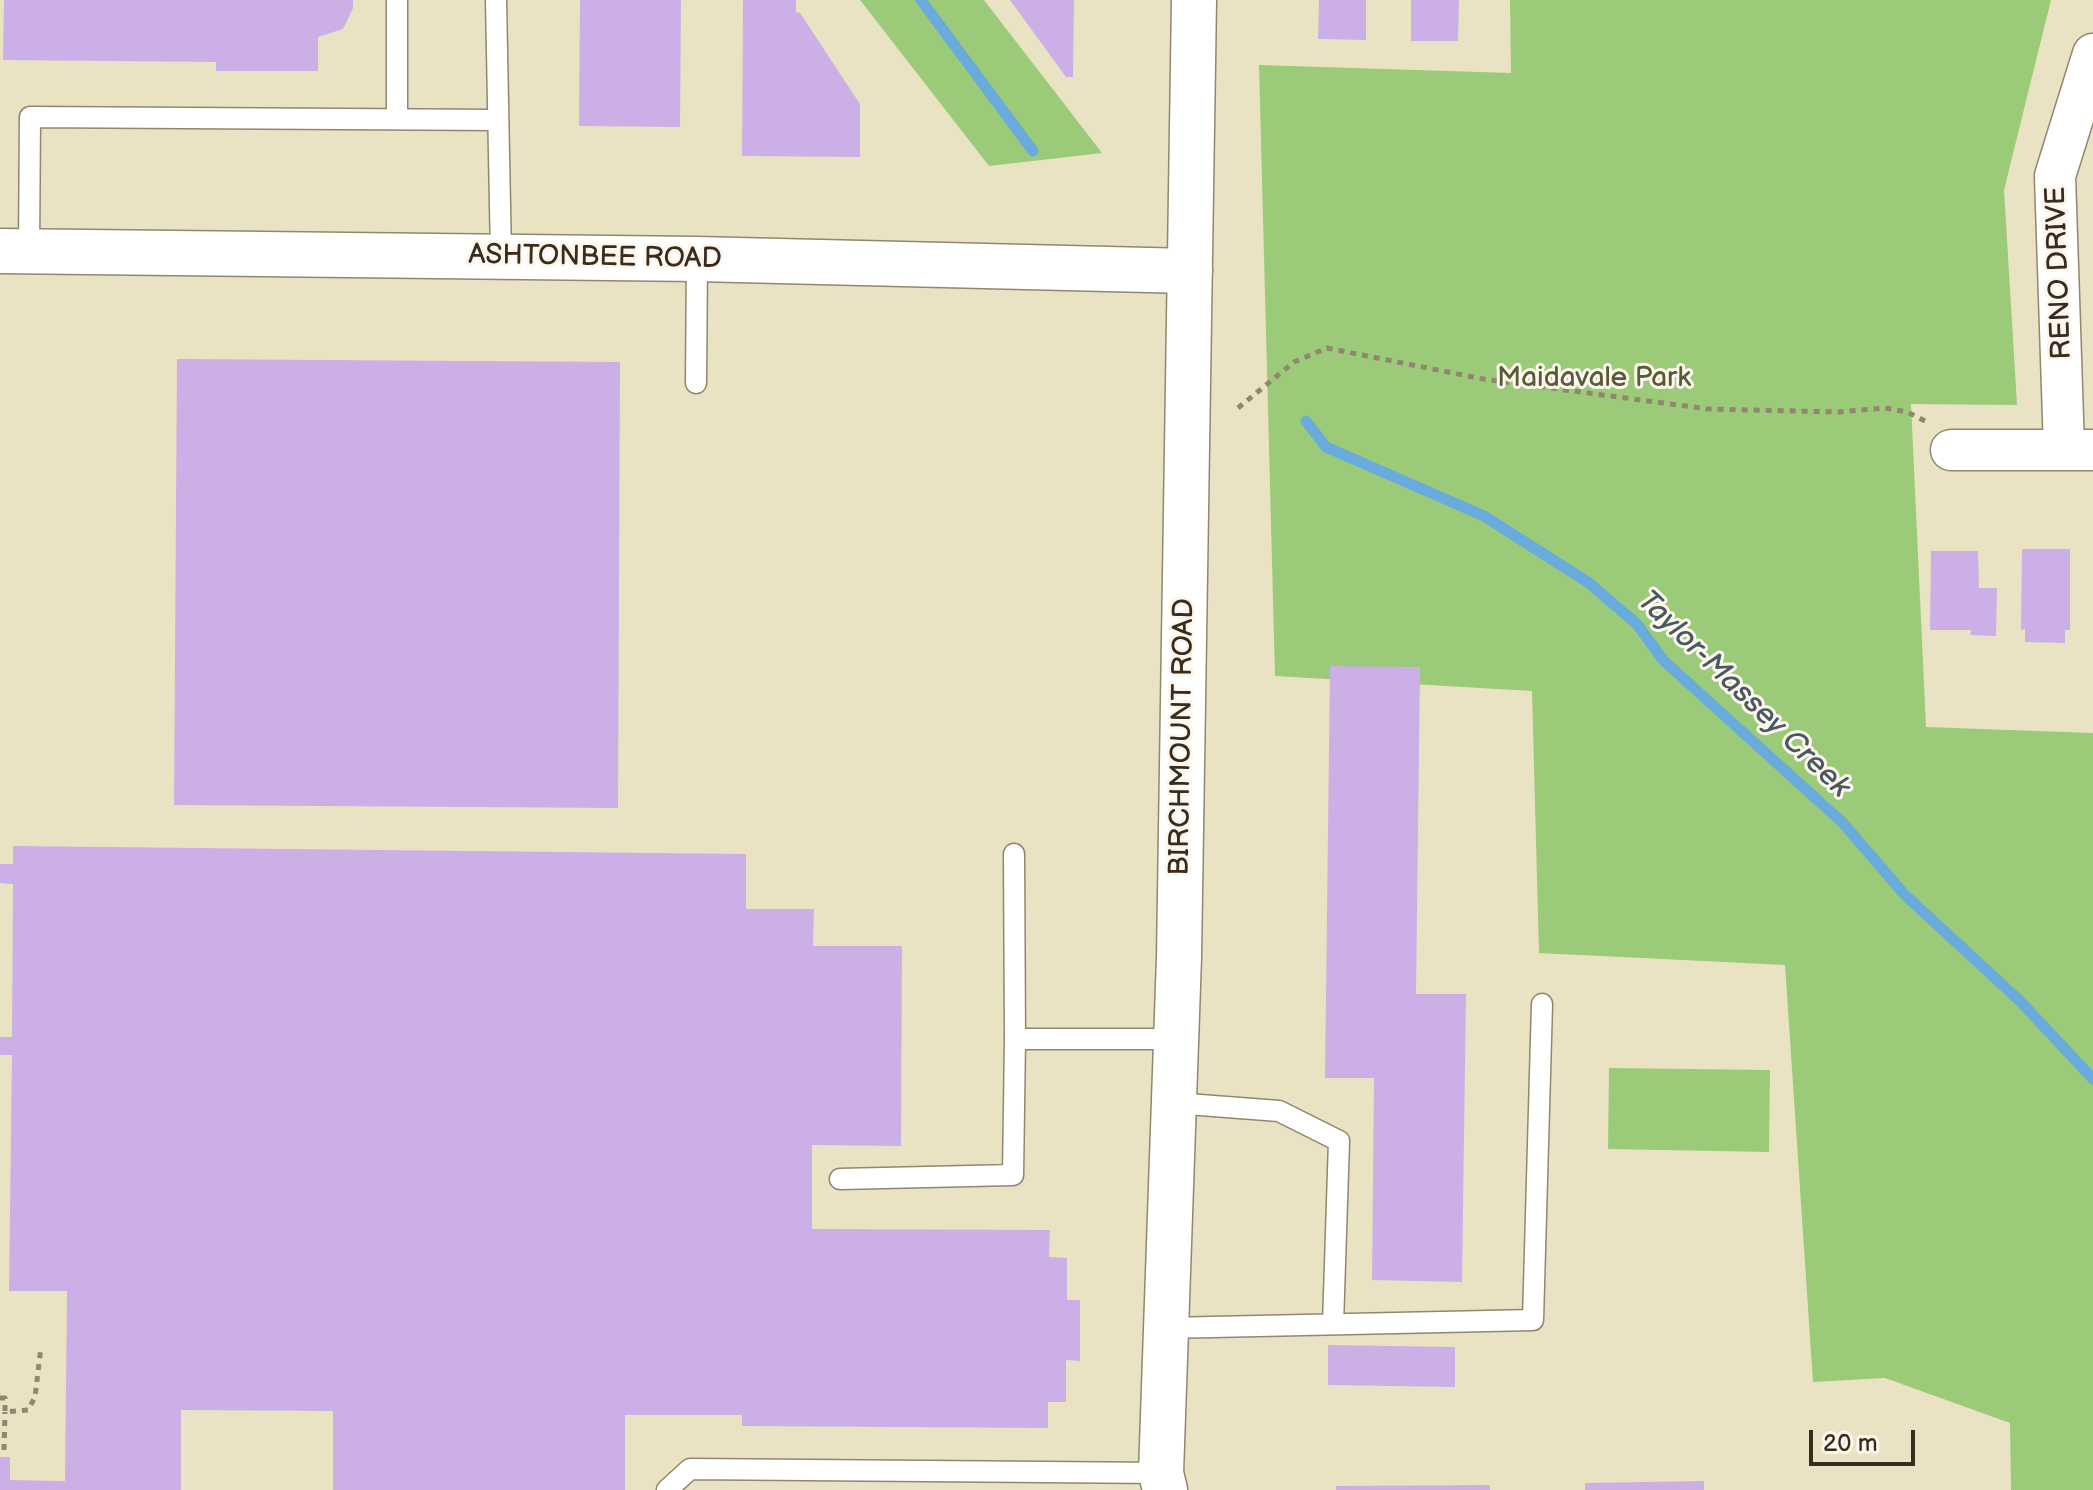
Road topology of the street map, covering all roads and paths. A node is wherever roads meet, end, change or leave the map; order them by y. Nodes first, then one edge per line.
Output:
1 (397, 0) edge
2 (496, 0) edge
3 (1194, 0) edge
4 (2093, 54) edge
5 (397, 119) junction
6 (498, 120) junction
7 (14, 251) edge
8 (501, 257) junction
9 (697, 259) junction
10 (1190, 271) junction
11 (696, 383) dead end
12 (1238, 408) dead end
13 (2078, 449) edge
14 (1951, 450) joint
15 (1014, 854) dead end
16 (1542, 1004) dead end
17 (1015, 1039) junction
18 (1176, 1039) junction
19 (1174, 1103) junction
20 (840, 1179) dead end
21 (1333, 1324) junction
22 (1166, 1328) junction
23 (41, 1347) dead end
24 (0, 1398) edge
25 (5, 1412) junction
26 (4, 1450) dead end
27 (1160, 1484) edge
28 (667, 1490) edge

1 - 5 lane
2 - 6 lane
3 - 10 main road, BIRCHMOUNT ROAD
4 - 13 street, RENO DRIVE
5 - 6 lane
5 - 7 lane
6 - 8 lane
7 - 8 main road, ASHTONBEE ROAD
8 - 9 main road, ASHTONBEE ROAD
9 - 10 main road, ASHTONBEE ROAD
9 - 11 lane
10 - 18 main road, BIRCHMOUNT ROAD
12 - 14 path
13 - 14 street
15 - 17 lane
16 - 21 lane
17 - 18 lane
17 - 20 lane
18 - 19 main road, BIRCHMOUNT ROAD
19 - 21 lane
19 - 22 main road, BIRCHMOUNT ROAD
21 - 22 lane
22 - 27 main road, BIRCHMOUNT ROAD
23 - 25 path
24 - 25 path
25 - 26 path
27 - 28 lane

